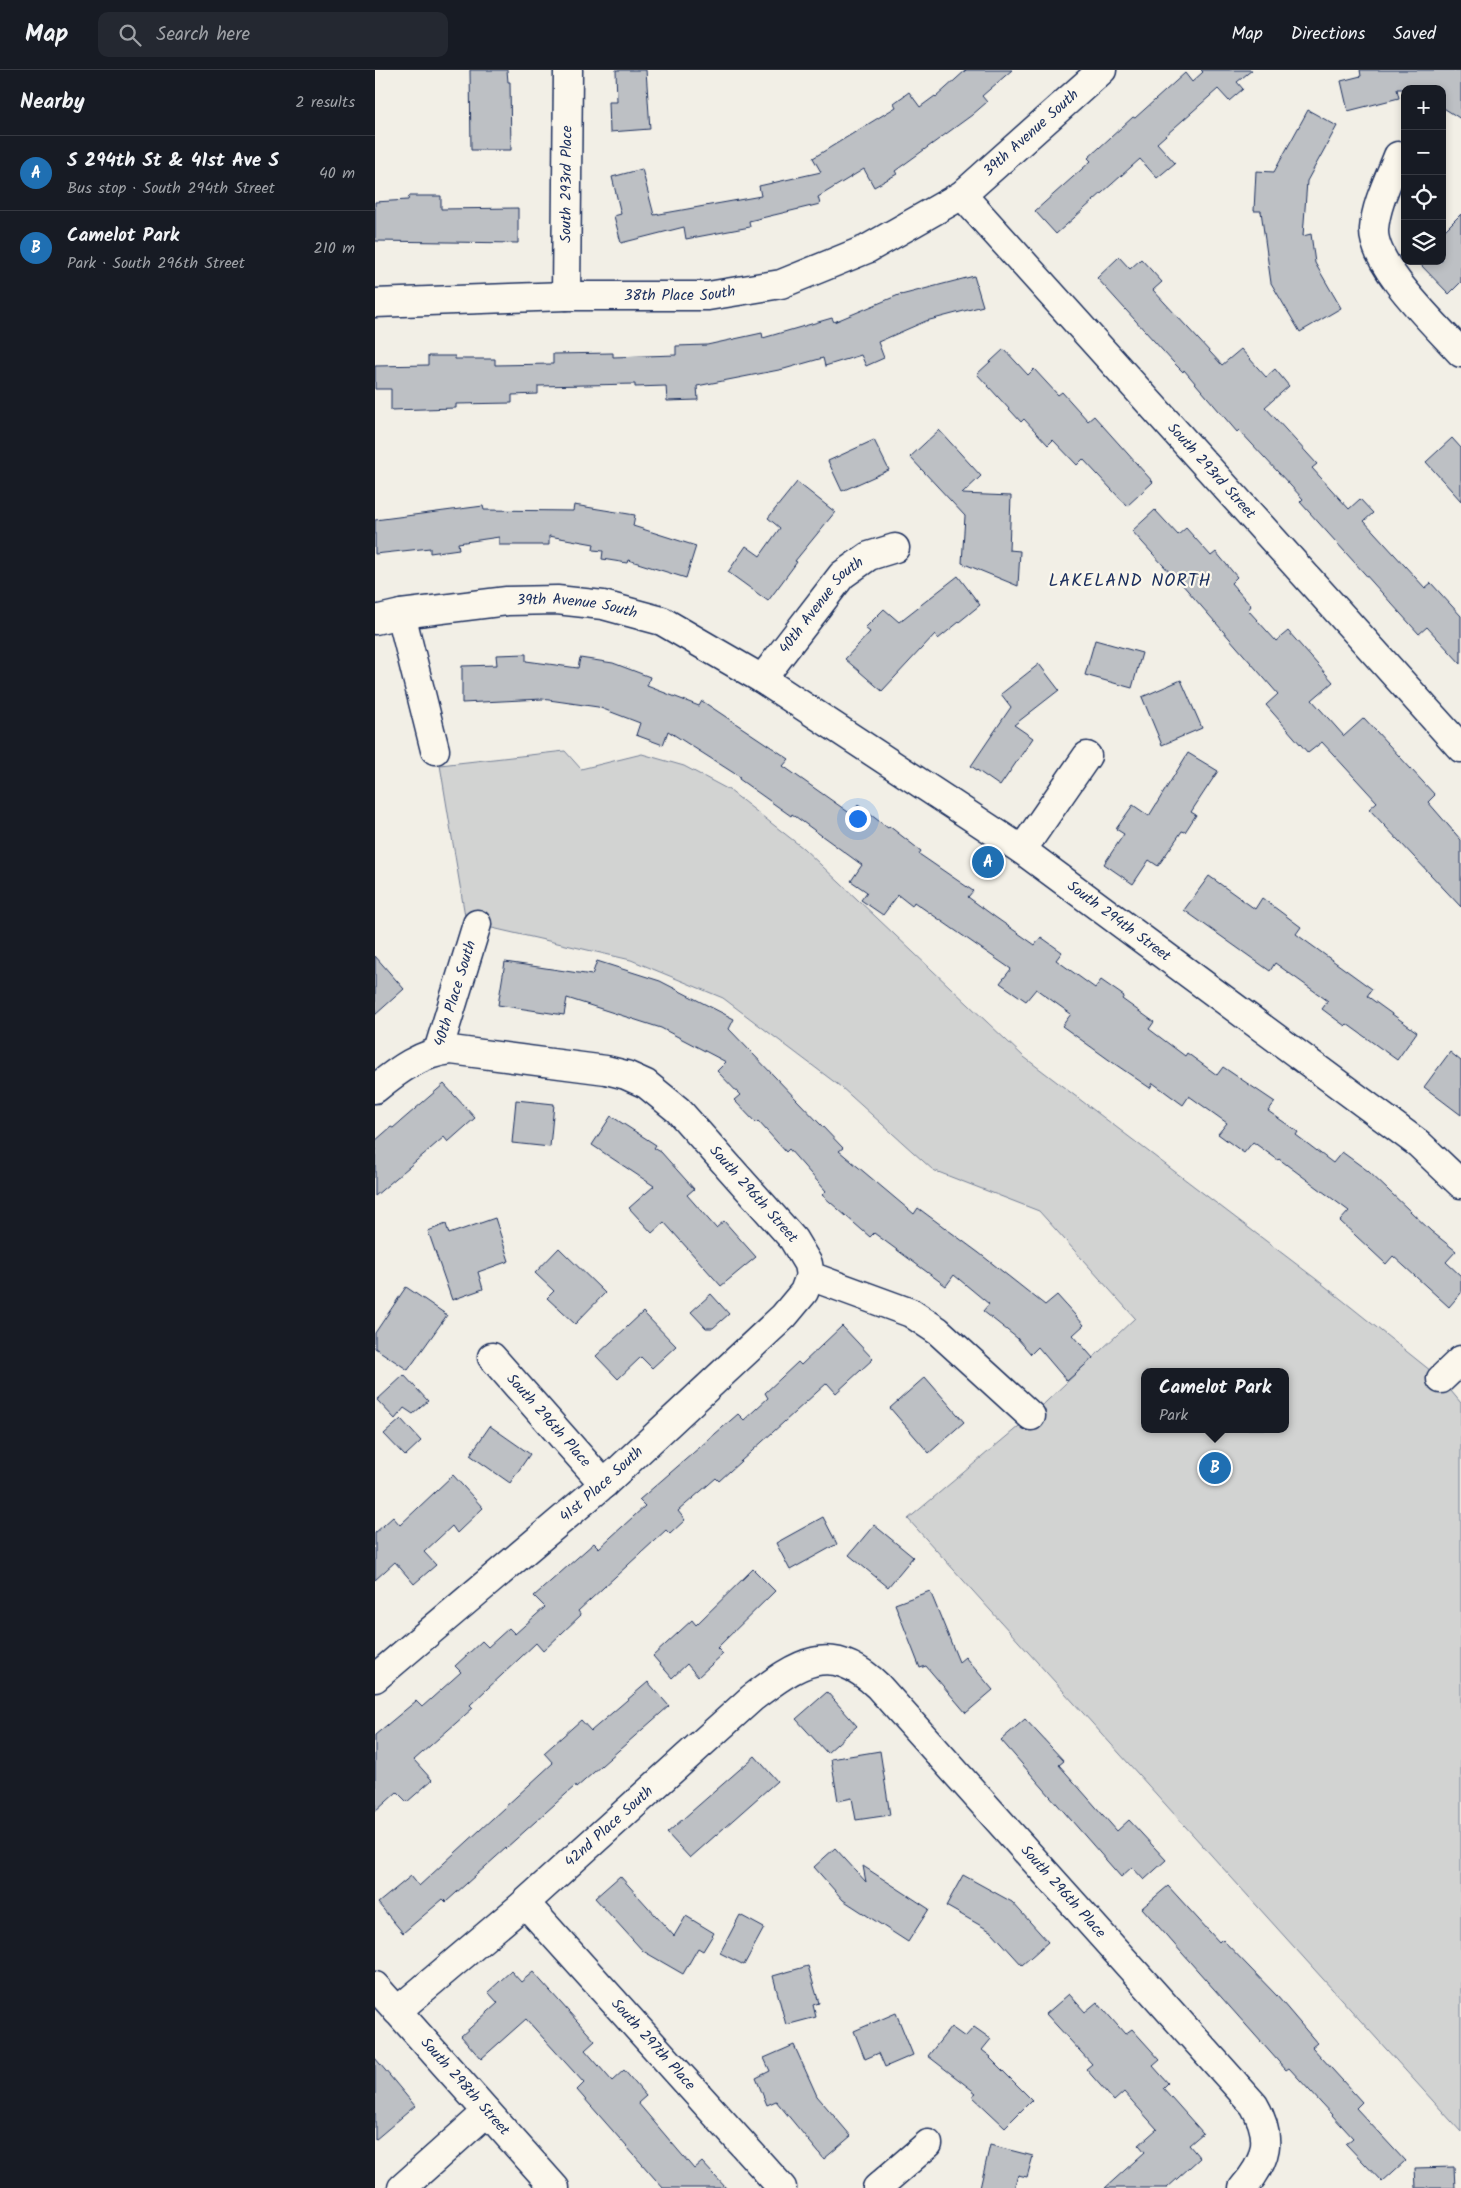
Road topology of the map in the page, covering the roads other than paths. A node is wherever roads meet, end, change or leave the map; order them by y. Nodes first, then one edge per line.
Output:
1 (568, 70) edge
2 (1102, 70) edge
3 (1398, 156) dead end
4 (962, 195) junction
5 (567, 296) junction
6 (375, 303) edge
7 (1461, 353) edge
8 (895, 548) dead end
9 (401, 614) junction
10 (375, 620) edge
11 (762, 679) junction
12 (1461, 748) edge
13 (435, 750) dead end
14 (1087, 756) dead end
15 (1021, 850) junction
16 (477, 924) dead end
17 (438, 1051) junction
18 (375, 1089) edge
19 (1461, 1184) edge
20 (810, 1276) junction
21 (492, 1357) dead end
22 (1461, 1360) edge
23 (1441, 1379) dead end
24 (1031, 1416) dead end
25 (604, 1484) junction
26 (831, 1660) joint
27 (375, 1678) edge
28 (525, 1903) junction
29 (375, 1986) edge
30 (397, 2011) junction
31 (487, 2112) junction
32 (928, 2144) dead end
33 (402, 2188) edge
34 (555, 2188) edge
35 (782, 2188) edge
36 (877, 2188) edge
37 (1243, 2188) edge

1 - 5 street, South 293rd Place
2 - 4 street, 39th Avenue South
3 - 7 street
4 - 5 street, 38th Place South
4 - 12 street, South 293rd Street
5 - 6 street, 38th Place South
8 - 11 street, 40th Avenue South
9 - 10 street, 39th Avenue South
9 - 11 street, 39th Avenue South
9 - 13 street
11 - 15 street, South 294th Street
14 - 15 street
15 - 19 street, South 294th Street
16 - 17 street, 40th Place South
17 - 18 street, 40th Place South
17 - 20 street, South 296th Street
20 - 24 street
20 - 25 street, 41st Place South
21 - 25 street, South 296th Place
22 - 23 street
25 - 27 street, 41st Place South
26 - 28 street, 42nd Place South
26 - 37 street, South 296th Place
28 - 30 street, 42nd Place South
28 - 35 street, South 297th Place
29 - 30 street, South 298th Street
30 - 31 street, South 298th Street
31 - 33 street
31 - 34 street, South 298th Street
32 - 36 street

